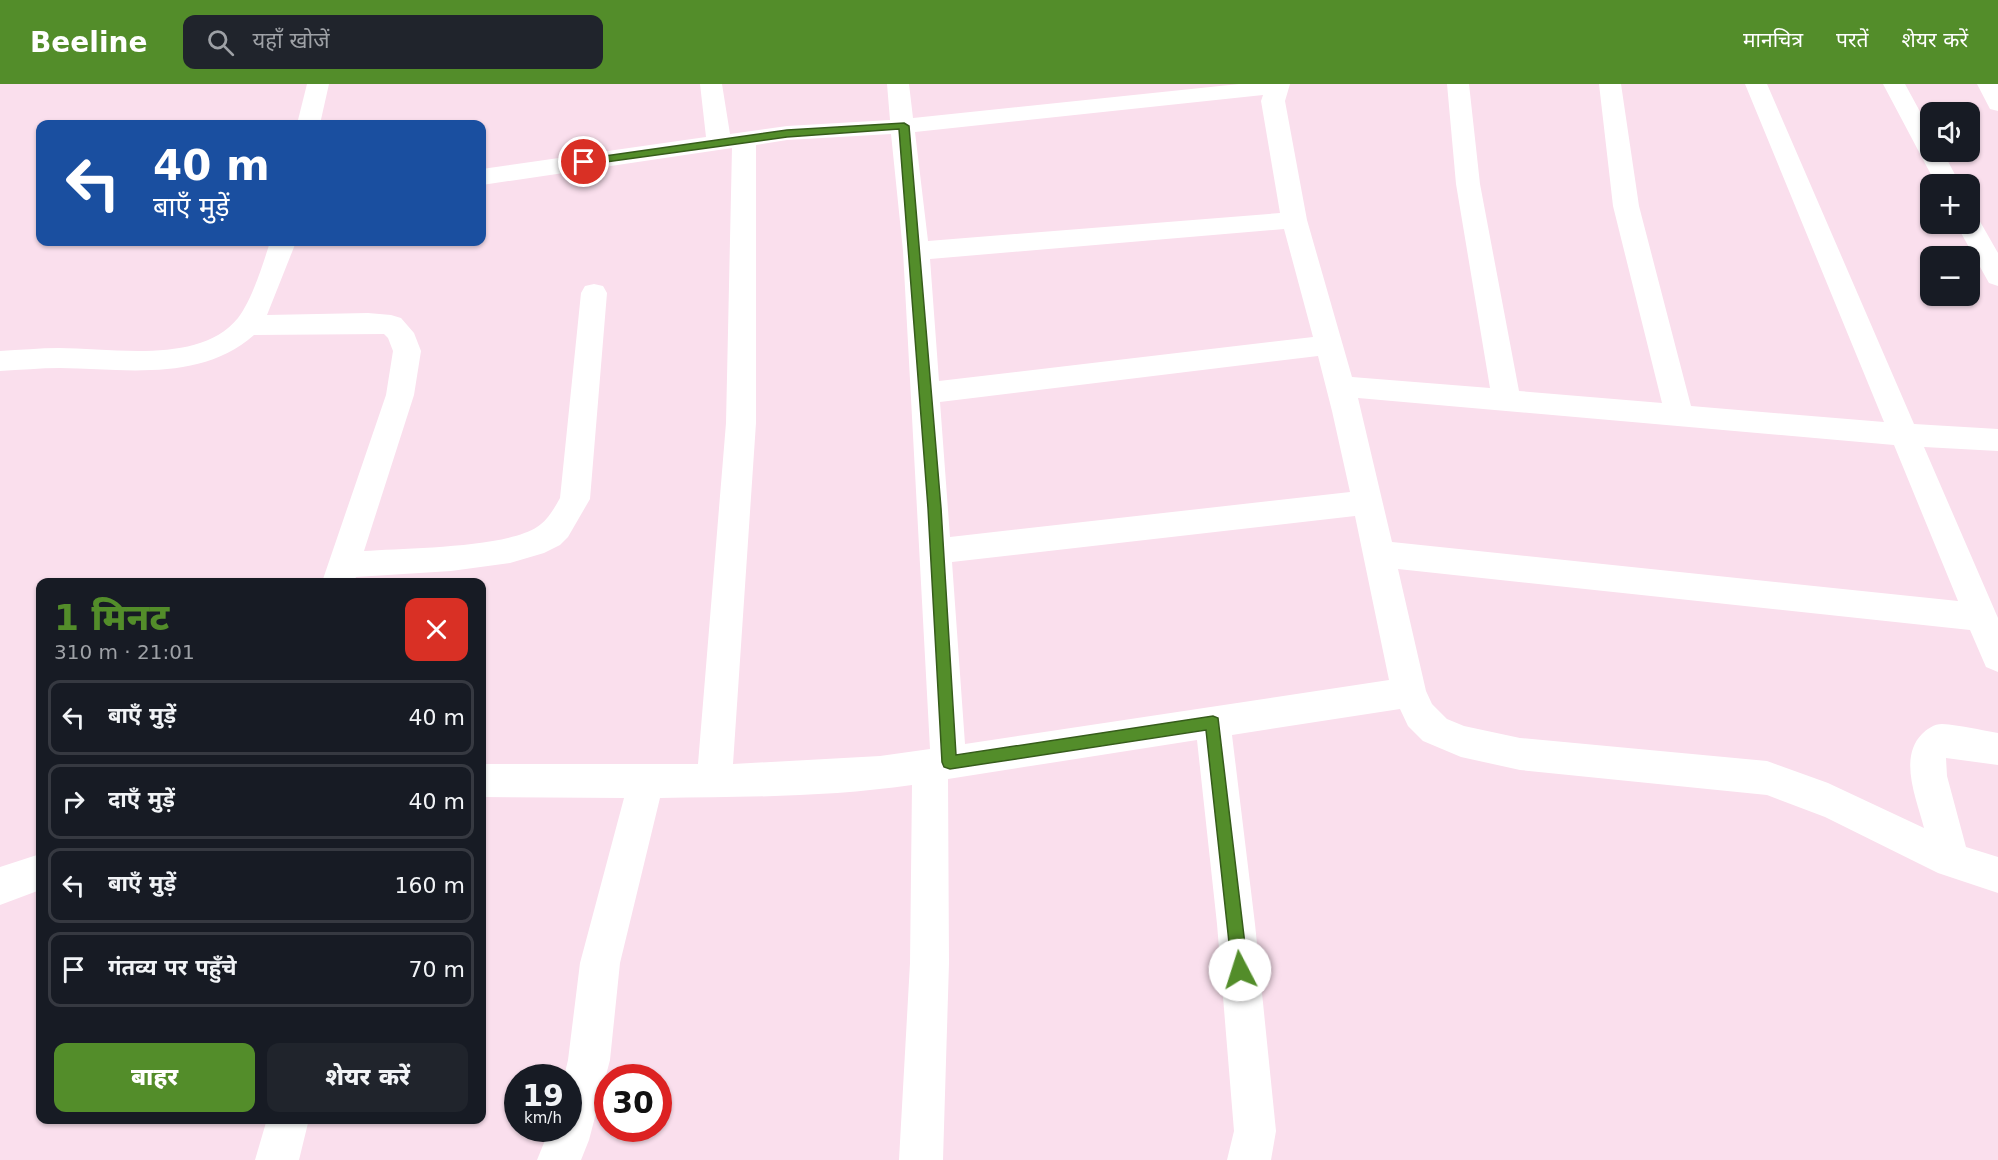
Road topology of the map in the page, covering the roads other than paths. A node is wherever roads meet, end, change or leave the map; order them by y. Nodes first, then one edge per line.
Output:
1 (318, 84) edge
2 (711, 84) edge
3 (898, 84) edge
4 (1458, 84) edge
5 (1610, 84) edge
6 (1756, 84) edge
7 (1894, 84) edge
8 (1988, 84) edge
9 (1277, 86) edge
10 (1998, 105) edge
11 (310, 120) edge
12 (904, 126) junction
13 (731, 142) junction
14 (1943, 174) edge
15 (486, 176) edge
16 (1294, 220) junction
17 (1974, 234) edge
18 (281, 246) edge
19 (916, 251) junction
20 (1998, 277) edge
21 (594, 293) dead end
22 (248, 325) junction
23 (1329, 345) junction
24 (0, 361) edge
25 (1340, 386) junction
26 (925, 393) junction
27 (1508, 401) junction
28 (1679, 415) junction
29 (1905, 435) junction
30 (1998, 440) edge
31 (1367, 502) junction
32 (937, 551) junction
33 (1379, 554) junction
34 (341, 573) edge
35 (1981, 617) junction
36 (1998, 657) edge
37 (1409, 692) junction
38 (1213, 723) junction
39 (1998, 749) edge
40 (940, 764) junction
41 (486, 780) edge
42 (646, 782) junction
43 (714, 782) junction
44 (1952, 860) junction
45 (36, 873) edge
46 (1998, 875) edge
47 (0, 885) edge
48 (287, 1124) edge
49 (277, 1160) edge
50 (559, 1160) edge
51 (921, 1160) edge
52 (1249, 1160) edge

1 - 11 street
2 - 13 street
3 - 12 street
4 - 27 street
5 - 28 street
6 - 29 street
7 - 14 street
8 - 10 street
9 - 12 street
9 - 16 street
12 - 13 street
12 - 19 street
13 - 15 street
13 - 43 street
16 - 19 street
16 - 23 street
17 - 20 street
18 - 22 street
19 - 26 street
21 - 34 street
22 - 24 street
22 - 34 street
23 - 25 street
23 - 26 street
25 - 27 street
25 - 31 street
26 - 32 street
27 - 28 street
28 - 29 street
29 - 30 street
29 - 35 street
31 - 32 street
31 - 33 street
32 - 40 street
33 - 35 street
33 - 37 street
35 - 36 street
37 - 38 street
37 - 44 street
38 - 40 street
38 - 52 street
39 - 44 street
40 - 43 street
40 - 51 street
41 - 42 street
42 - 43 street
42 - 50 street
44 - 46 street
45 - 47 street
48 - 49 street

